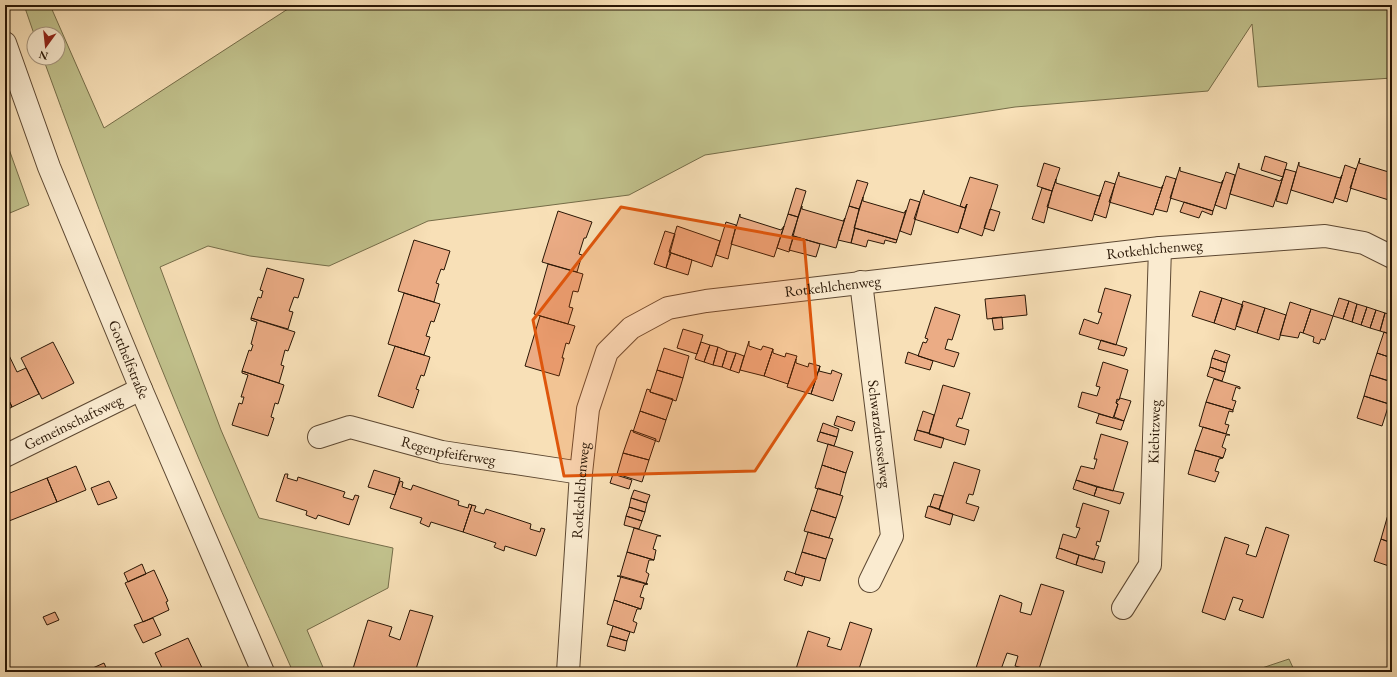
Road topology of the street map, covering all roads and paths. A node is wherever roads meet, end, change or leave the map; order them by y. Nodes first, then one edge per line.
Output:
1 (5, 44) edge
2 (1160, 248) junction
3 (1392, 257) edge
4 (861, 282) junction
5 (141, 389) junction
6 (319, 437) dead end
7 (5, 456) edge
8 (581, 473) junction
9 (870, 581) dead end
10 (1123, 608) dead end
11 (262, 672) edge
12 (568, 672) edge

1 - 5 street, Gotthelfstraße
2 - 3 street, Rotkehlchenweg
2 - 4 street, Rotkehlchenweg
2 - 10 street, Kiebitzweg
4 - 8 street, Rotkehlchenweg
4 - 9 street, Schwarzdrosselweg
5 - 7 street, Gemeinschaftsweg
5 - 11 street, Gotthelfstraße
6 - 8 street, Regenpfeiferweg
8 - 12 street, Rotkehlchenweg

